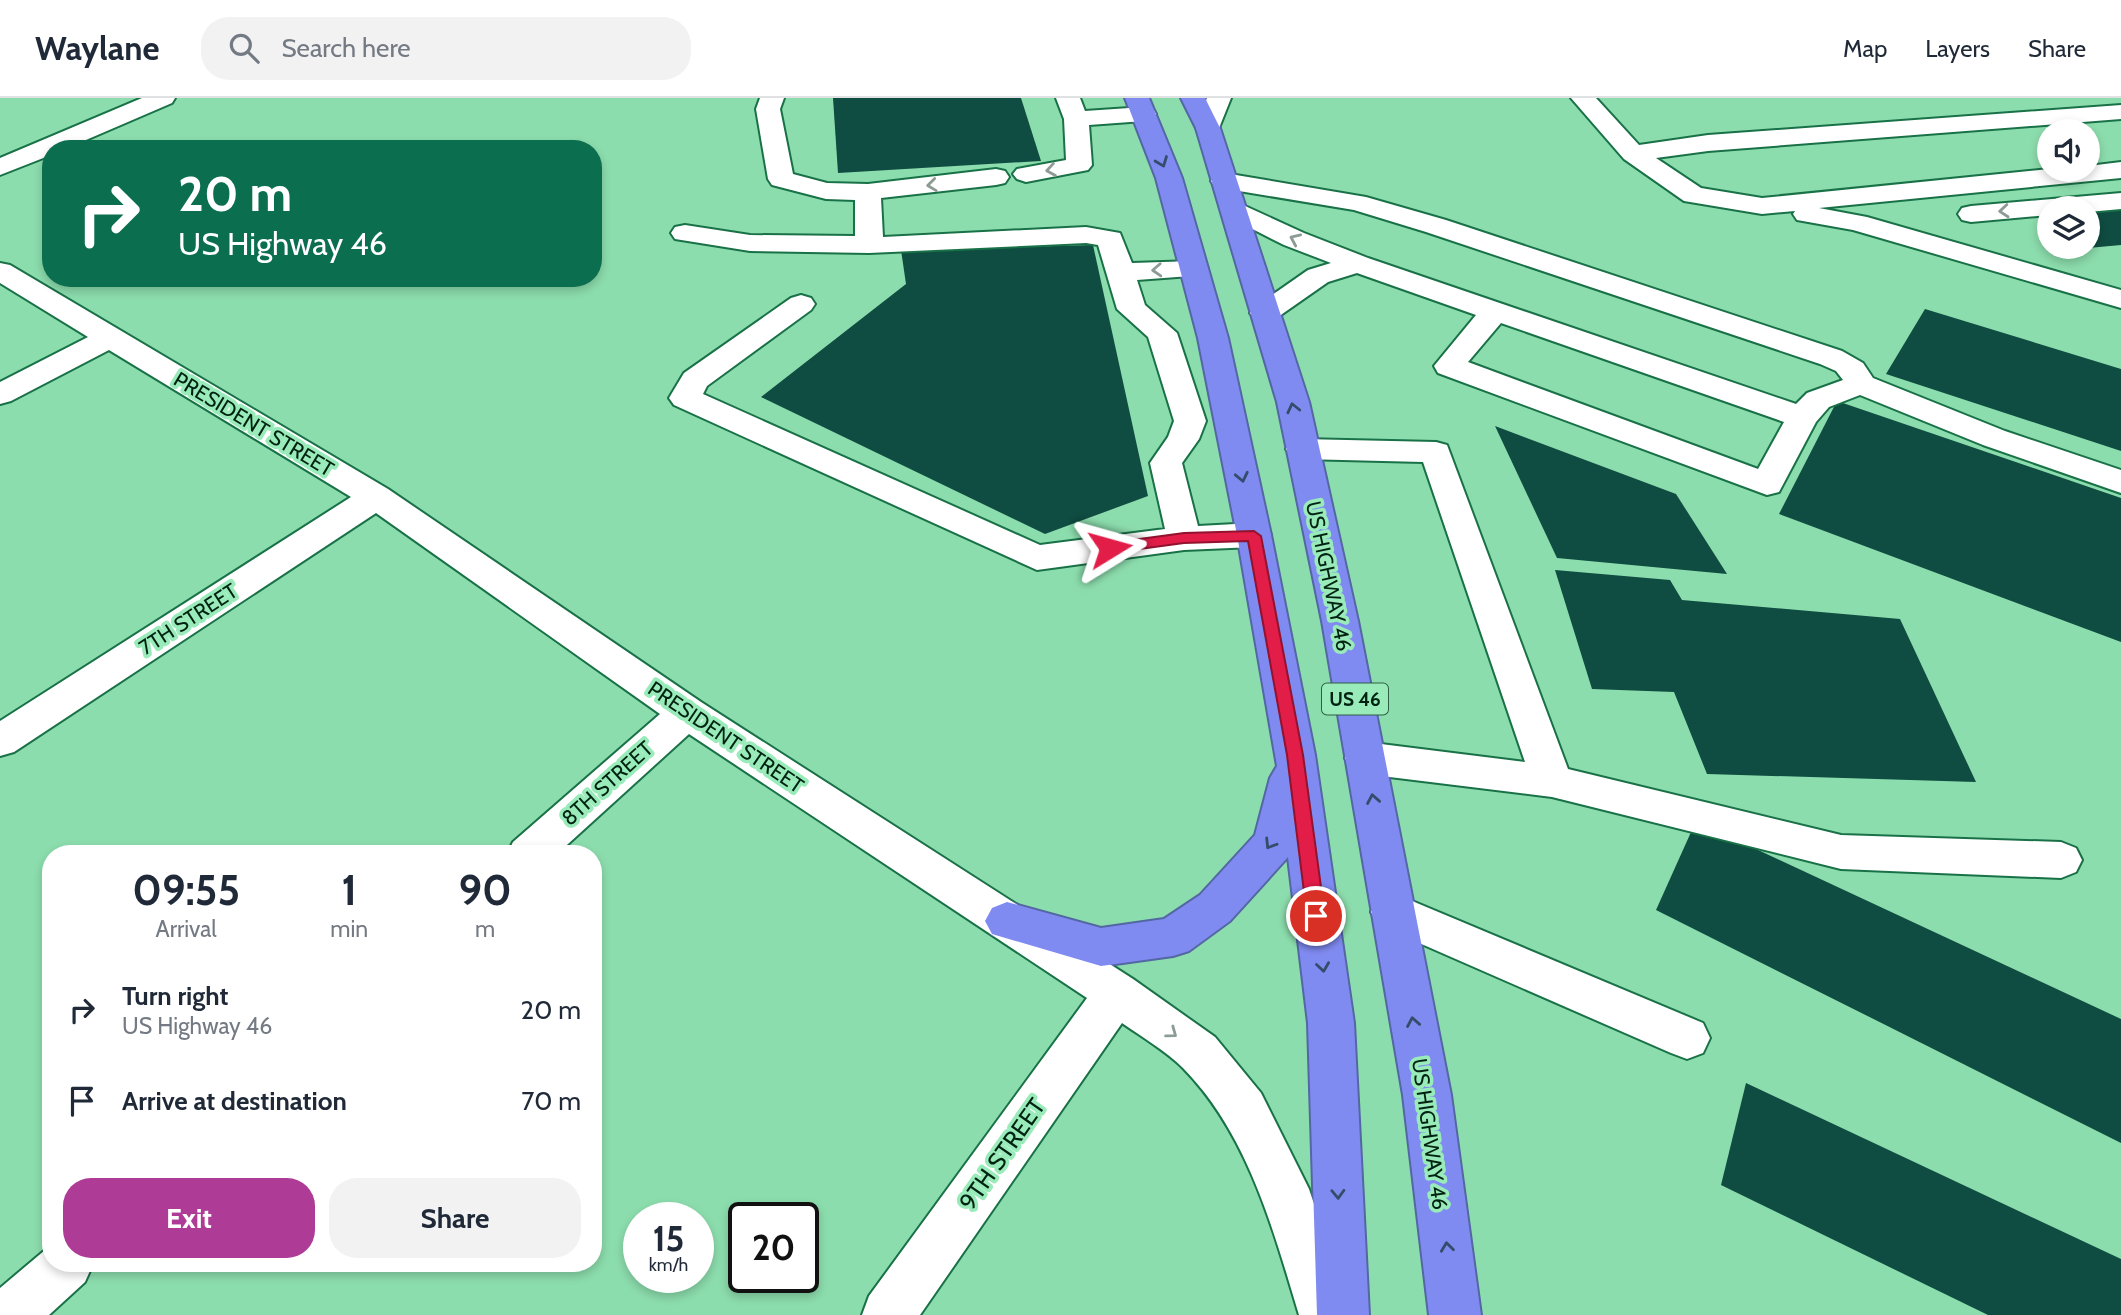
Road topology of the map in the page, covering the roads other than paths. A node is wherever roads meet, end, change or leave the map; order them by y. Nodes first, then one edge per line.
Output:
1 (163, 98) edge
2 (772, 98) edge
3 (1583, 98) edge
4 (1140, 106) edge
5 (1206, 108) edge
6 (1072, 109) edge
7 (2121, 112) edge
8 (64, 140) edge
9 (42, 149) edge
10 (1633, 154) junction
11 (0, 167) edge
12 (2121, 170) edge
13 (1026, 174) dead end
14 (996, 177) dead end
15 (868, 192) junction
16 (1229, 195) junction
17 (2121, 201) edge
18 (1762, 206) junction
19 (1971, 214) dead end
20 (685, 233) dead end
21 (869, 245) junction
22 (1359, 264) junction
23 (1194, 269) junction
24 (0, 271) edge
25 (1120, 272) junction
26 (2121, 299) edge
27 (802, 304) dead end
28 (1494, 312) junction
29 (1265, 313) junction
30 (109, 338) junction
31 (1216, 352) junction
32 (1168, 353) junction
33 (1860, 384) junction
34 (0, 394) edge
35 (1802, 417) junction
36 (1302, 449) junction
37 (2121, 482) edge
38 (376, 497) junction
39 (1254, 536) junction
40 (1184, 538) junction
41 (687, 713) junction
42 (0, 741) edge
43 (1295, 755) junction
44 (1365, 758) junction
45 (1552, 781) junction
46 (538, 845) edge
47 (2061, 860) dead end
48 (1393, 912) junction
49 (1007, 922) junction
50 (1117, 993) junction
51 (1687, 1038) dead end
52 (57, 1272) edge
53 (9, 1315) edge
54 (888, 1315) edge
55 (1325, 1315) edge
56 (1343, 1315) edge
57 (1455, 1315) edge

1 - 8 street
2 - 15 street
3 - 10 street
4 - 6 street
4 -> 23 highway
5 - 16 highway, US HIGHWAY 46 / US 46
6 -> 13 street
7 - 10 street
9 - 11 street
10 - 18 street
12 - 18 street
14 -> 15 street
15 - 21 street
22 -> 16 street
16 - 29 highway, US HIGHWAY 46 / US 46
16 - 33 street
17 -> 19 street
18 - 26 street
20 - 21 street
21 - 25 street
22 - 28 street
22 - 29 street
23 -> 25 street
23 - 31 highway
24 - 30 street, PRESIDENT STREET
25 - 32 street
27 - 40 street
28 - 35 street
28 - 35 street
36 -> 29 highway, US HIGHWAY 46 / US 46
30 - 34 street
30 - 38 street, PRESIDENT STREET
31 - 32 street
31 -> 39 highway
32 - 40 street
33 - 35 street
33 - 37 street
36 - 44 highway, US HIGHWAY 46 / US 46
36 - 45 street
38 - 41 street, PRESIDENT STREET
38 - 42 street, 7TH STREET
39 - 40 street
39 - 43 highway
41 - 46 street, 8TH STREET
41 - 49 street, PRESIDENT STREET
43 -> 49 highway
43 -> 56 highway
44 - 45 street
48 -> 44 highway, US HIGHWAY 46 / US 46
45 - 47 street
48 - 51 street
57 -> 48 highway, US HIGHWAY 46 / US 46
49 - 50 street, PRESIDENT STREET
50 - 54 street, 9TH STREET
50 -> 55 street, PRESIDENT STREET
52 - 53 street

